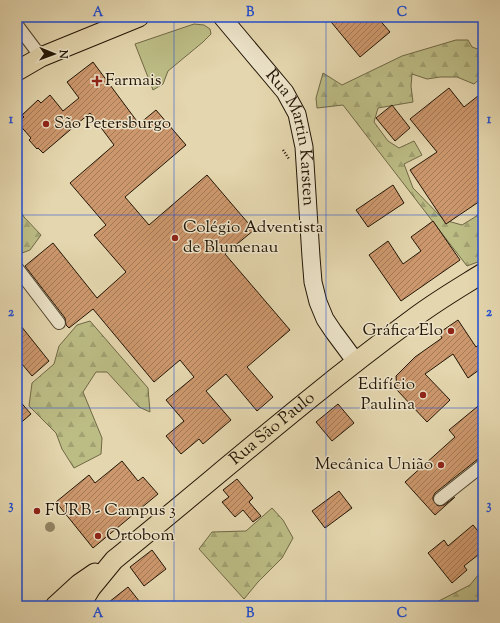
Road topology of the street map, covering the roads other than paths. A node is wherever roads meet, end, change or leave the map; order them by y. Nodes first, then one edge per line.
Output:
1 (139, 17) edge
2 (222, 17) edge
3 (17, 25) edge
4 (41, 58) junction
5 (17, 71) edge
6 (17, 268) edge
7 (483, 273) edge
8 (59, 323) dead end
9 (356, 362) junction
10 (483, 465) edge
11 (440, 499) dead end
12 (114, 560) junction
13 (55, 606) edge
14 (80, 606) edge

1 - 4 main road
2 - 9 street, Rua Martin Karsten
3 - 4 street
4 - 5 main road
6 - 8 street
7 - 9 main road, Rua São Paulo
9 - 12 main road, Rua São Paulo
10 - 11 street
12 - 13 main road
12 - 14 main road, Rua São Paulo

